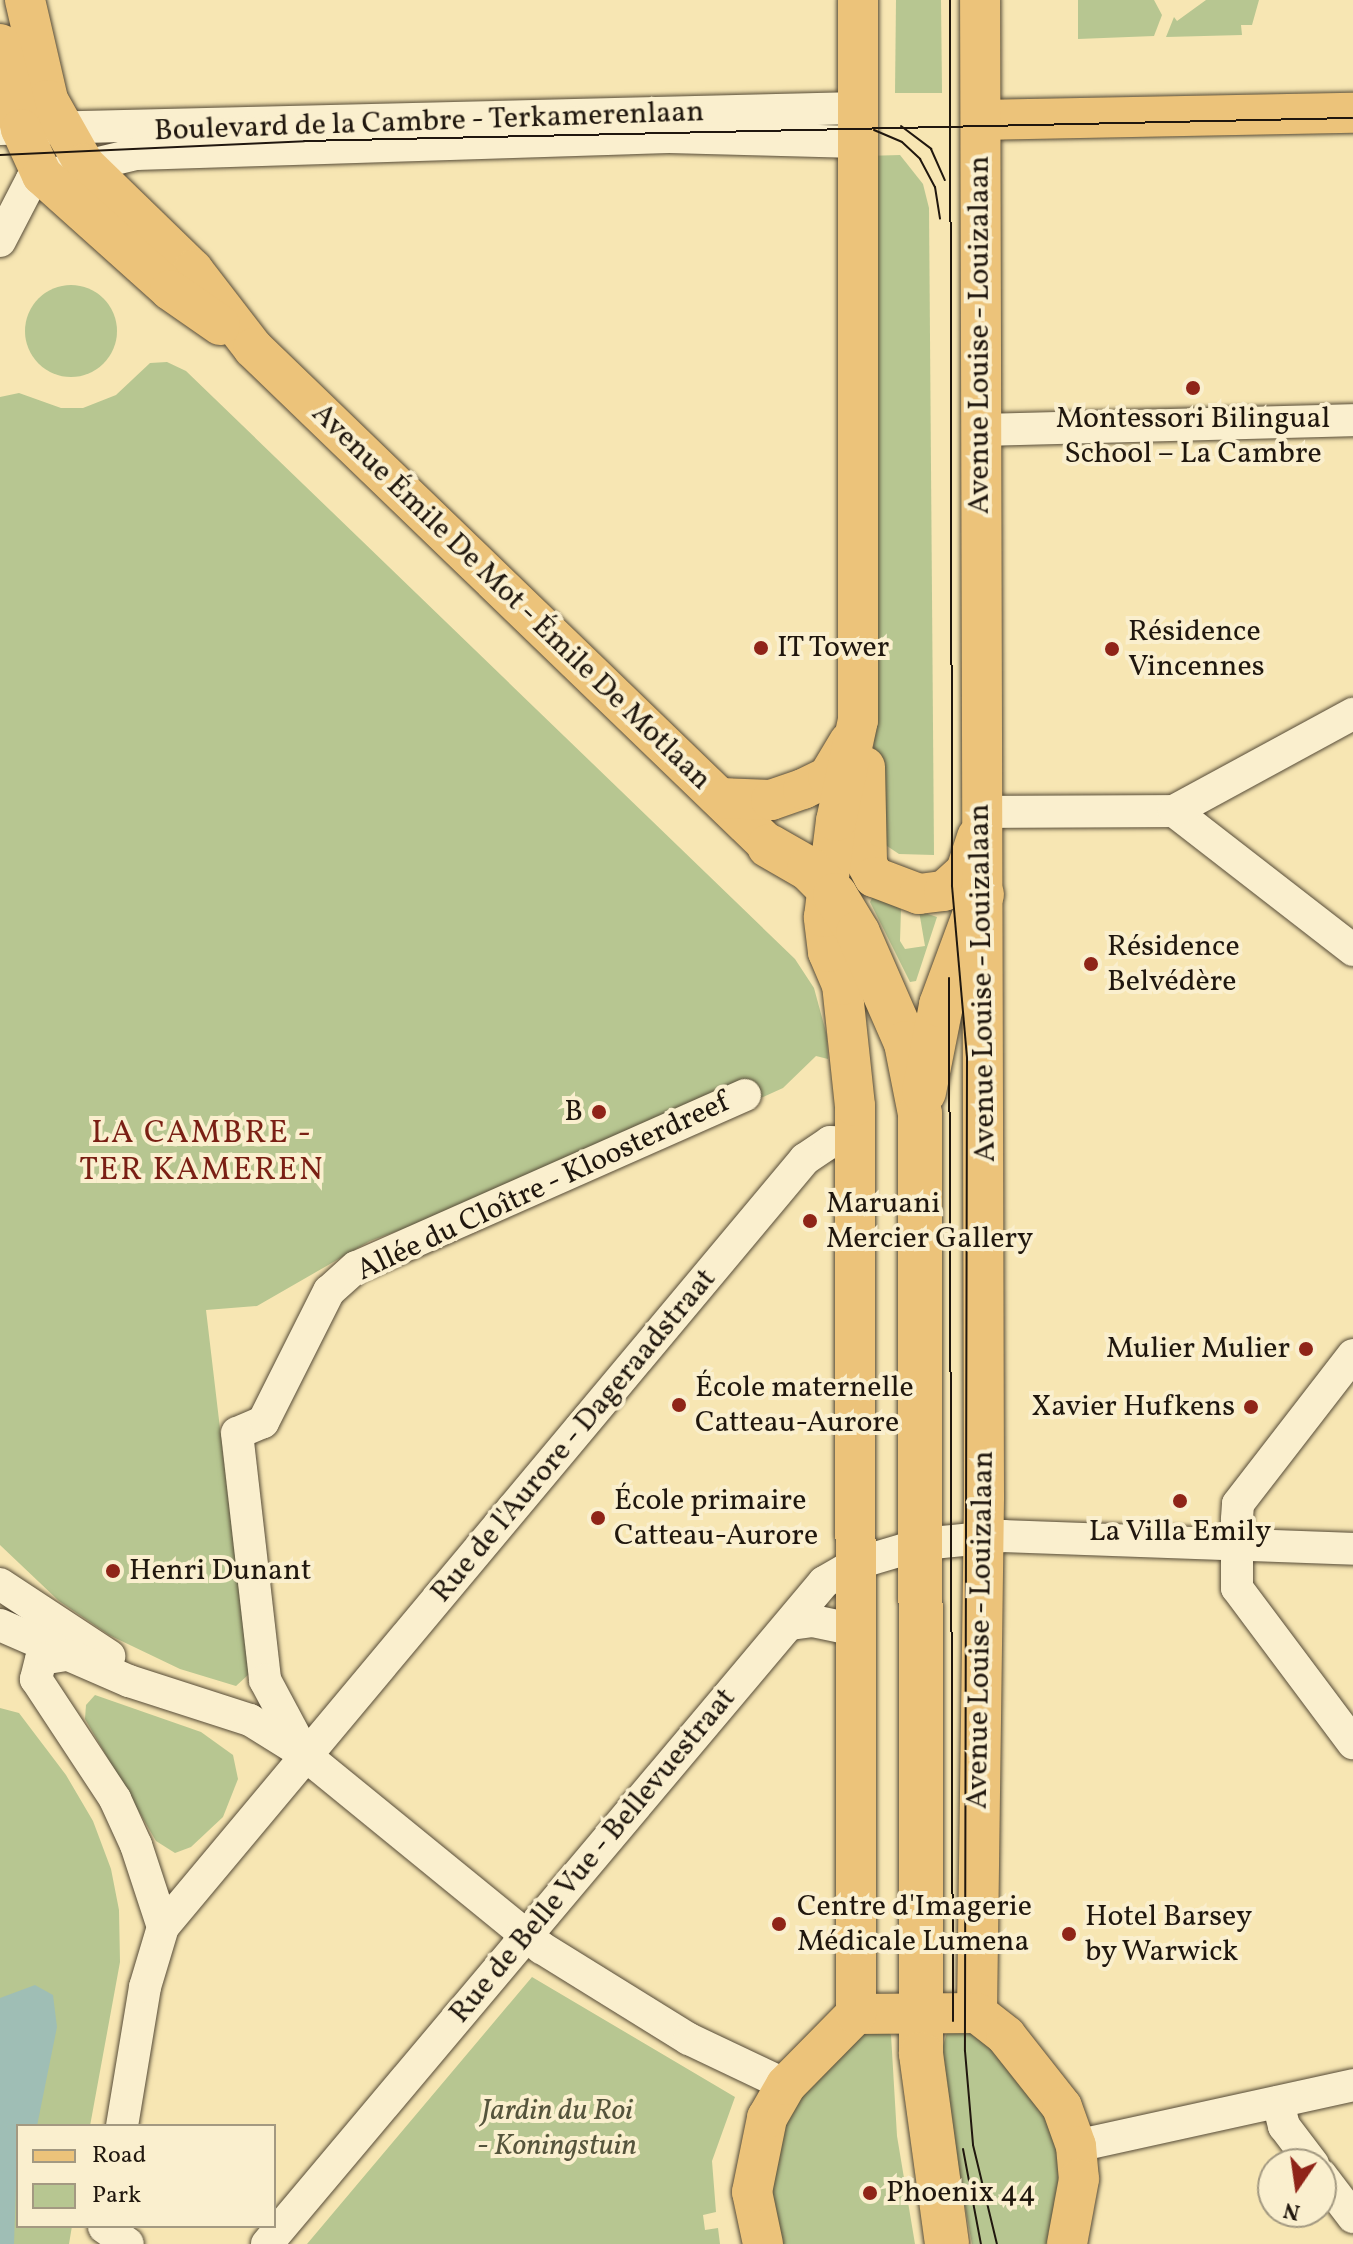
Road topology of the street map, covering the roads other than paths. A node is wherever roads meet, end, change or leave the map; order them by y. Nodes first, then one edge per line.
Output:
1 (25, 0) edge
2 (858, 0) edge
3 (980, 0) edge
4 (0, 44) edge
5 (1353, 113) edge
6 (981, 120) junction
7 (857, 125) junction
8 (10, 129) edge
9 (61, 130) junction
10 (84, 164) junction
11 (42, 175) junction
12 (0, 241) edge
13 (253, 348) junction
14 (1353, 420) edge
15 (979, 430) junction
16 (1353, 714) edge
17 (858, 720) junction
18 (721, 798) junction
19 (1174, 811) junction
20 (981, 819) junction
21 (769, 846) joint
22 (982, 894) junction
23 (826, 902) junction
24 (1353, 950) edge
25 (745, 1095) dead end
26 (920, 1114) junction
27 (856, 1143) junction
28 (1353, 1355) edge
29 (980, 1538) junction
30 (1237, 1544) junction
31 (913, 1547) junction
32 (1353, 1549) edge
33 (855, 1564) junction
34 (0, 1584) edge
35 (0, 1603) edge
36 (791, 1624) junction
37 (7, 1629) edge
38 (856, 1630) junction
39 (66, 1655) junction
40 (186, 1697) junction
41 (1353, 1743) edge
42 (305, 1755) junction
43 (163, 1927) junction
44 (525, 1937) junction
45 (912, 2012) junction
46 (977, 2013) junction
47 (856, 2014) junction
48 (786, 2085) junction
49 (1353, 2085) edge
50 (1278, 2102) junction
51 (122, 2124) edge
52 (1076, 2146) junction
53 (1301, 2148) edge
54 (1337, 2196) edge
55 (1353, 2217) edge
56 (107, 2228) edge
57 (128, 2244) edge
58 (267, 2244) edge
59 (763, 2244) edge
60 (925, 2244) edge
61 (947, 2244) edge
62 (1067, 2244) edge

1 - 9 main road, Avenue Émile De Mot - Émile De Motlaan
2 - 7 main road, Avenue Louise - Louizalaan
3 - 6 main road, Avenue Louise - Louizalaan
4 - 8 main road, Avenue Émile De Mot - Émile De Motlaan
5 - 6 main road
6 - 15 main road, Avenue Louise - Louizalaan
7 - 9 street, Boulevard de la Cambre - Terkamerenlaan
7 - 10 street, Boulevard de la Cambre - Terkamerenlaan
7 - 17 main road, Avenue Louise - Louizalaan
8 - 9 street, Boulevard de la Cambre - Terkamerenlaan
8 - 11 main road, Avenue Émile De Mot - Émile De Motlaan
9 - 10 main road, Avenue Émile De Mot - Émile De Motlaan
10 - 11 street, Boulevard de la Cambre - Terkamerenlaan
10 - 13 main road, Avenue Émile De Mot - Émile De Motlaan
11 - 12 street
11 - 13 main road, Avenue Émile De Mot - Émile De Motlaan
13 - 18 main road, Avenue Émile De Mot - Émile De Motlaan
14 - 15 street
15 - 20 main road, Avenue Louise - Louizalaan
16 - 19 street
17 - 18 main road
17 - 20 main road
17 - 23 main road, Avenue Louise - Louizalaan
18 - 21 main road, Avenue Émile De Mot - Émile De Motlaan
19 - 20 street
19 - 24 street
20 - 22 main road, Avenue Louise - Louizalaan
21 - 23 highway, Avenue Louise - Louizalaan
22 - 26 highway
22 - 29 main road, Avenue Louise - Louizalaan
23 - 26 highway, Avenue Louise - Louizalaan
23 - 27 main road, Avenue Louise - Louizalaan
23 - 31 highway, Avenue Louise - Louizalaan
25 - 42 street, Allée du Cloître - Kloosterdreef
26 - 31 highway, Avenue Louise - Louizalaan
27 - 33 main road, Avenue Louise - Louizalaan
27 - 42 street, Rue de l'Aurore - Dageraadstraat
28 - 30 street
29 - 30 street, Rue de Belle Vue - Bellevuestraat
29 - 31 street, Rue de Belle Vue - Bellevuestraat
29 - 46 main road, Avenue Louise - Louizalaan
30 - 32 street, Rue de Belle Vue - Bellevuestraat
30 - 41 street
31 - 33 street, Rue de Belle Vue - Bellevuestraat
31 - 45 highway, Avenue Louise - Louizalaan
33 - 36 street, Rue de Belle Vue - Bellevuestraat
33 - 38 main road, Avenue Louise - Louizalaan
34 - 40 street
35 - 37 street
36 - 38 street
36 - 44 street, Rue de Belle Vue - Bellevuestraat
37 - 39 street
38 - 47 main road, Avenue Louise - Louizalaan
39 - 40 street
39 - 43 street
40 - 42 street
42 - 43 street, Rue de l'Aurore - Dageraadstraat
42 - 44 street
43 - 51 street
44 - 48 street
44 - 58 street, Rue de Belle Vue - Bellevuestraat
45 - 46 main road
45 - 47 main road
45 - 60 highway, Avenue Louise - Louizalaan
45 - 61 highway, Avenue Louise - Louizalaan
46 - 52 main road
47 - 48 main road
48 - 59 main road
49 - 50 street
50 - 52 street
50 - 53 street
52 - 62 main road
54 - 55 street
56 - 57 street

